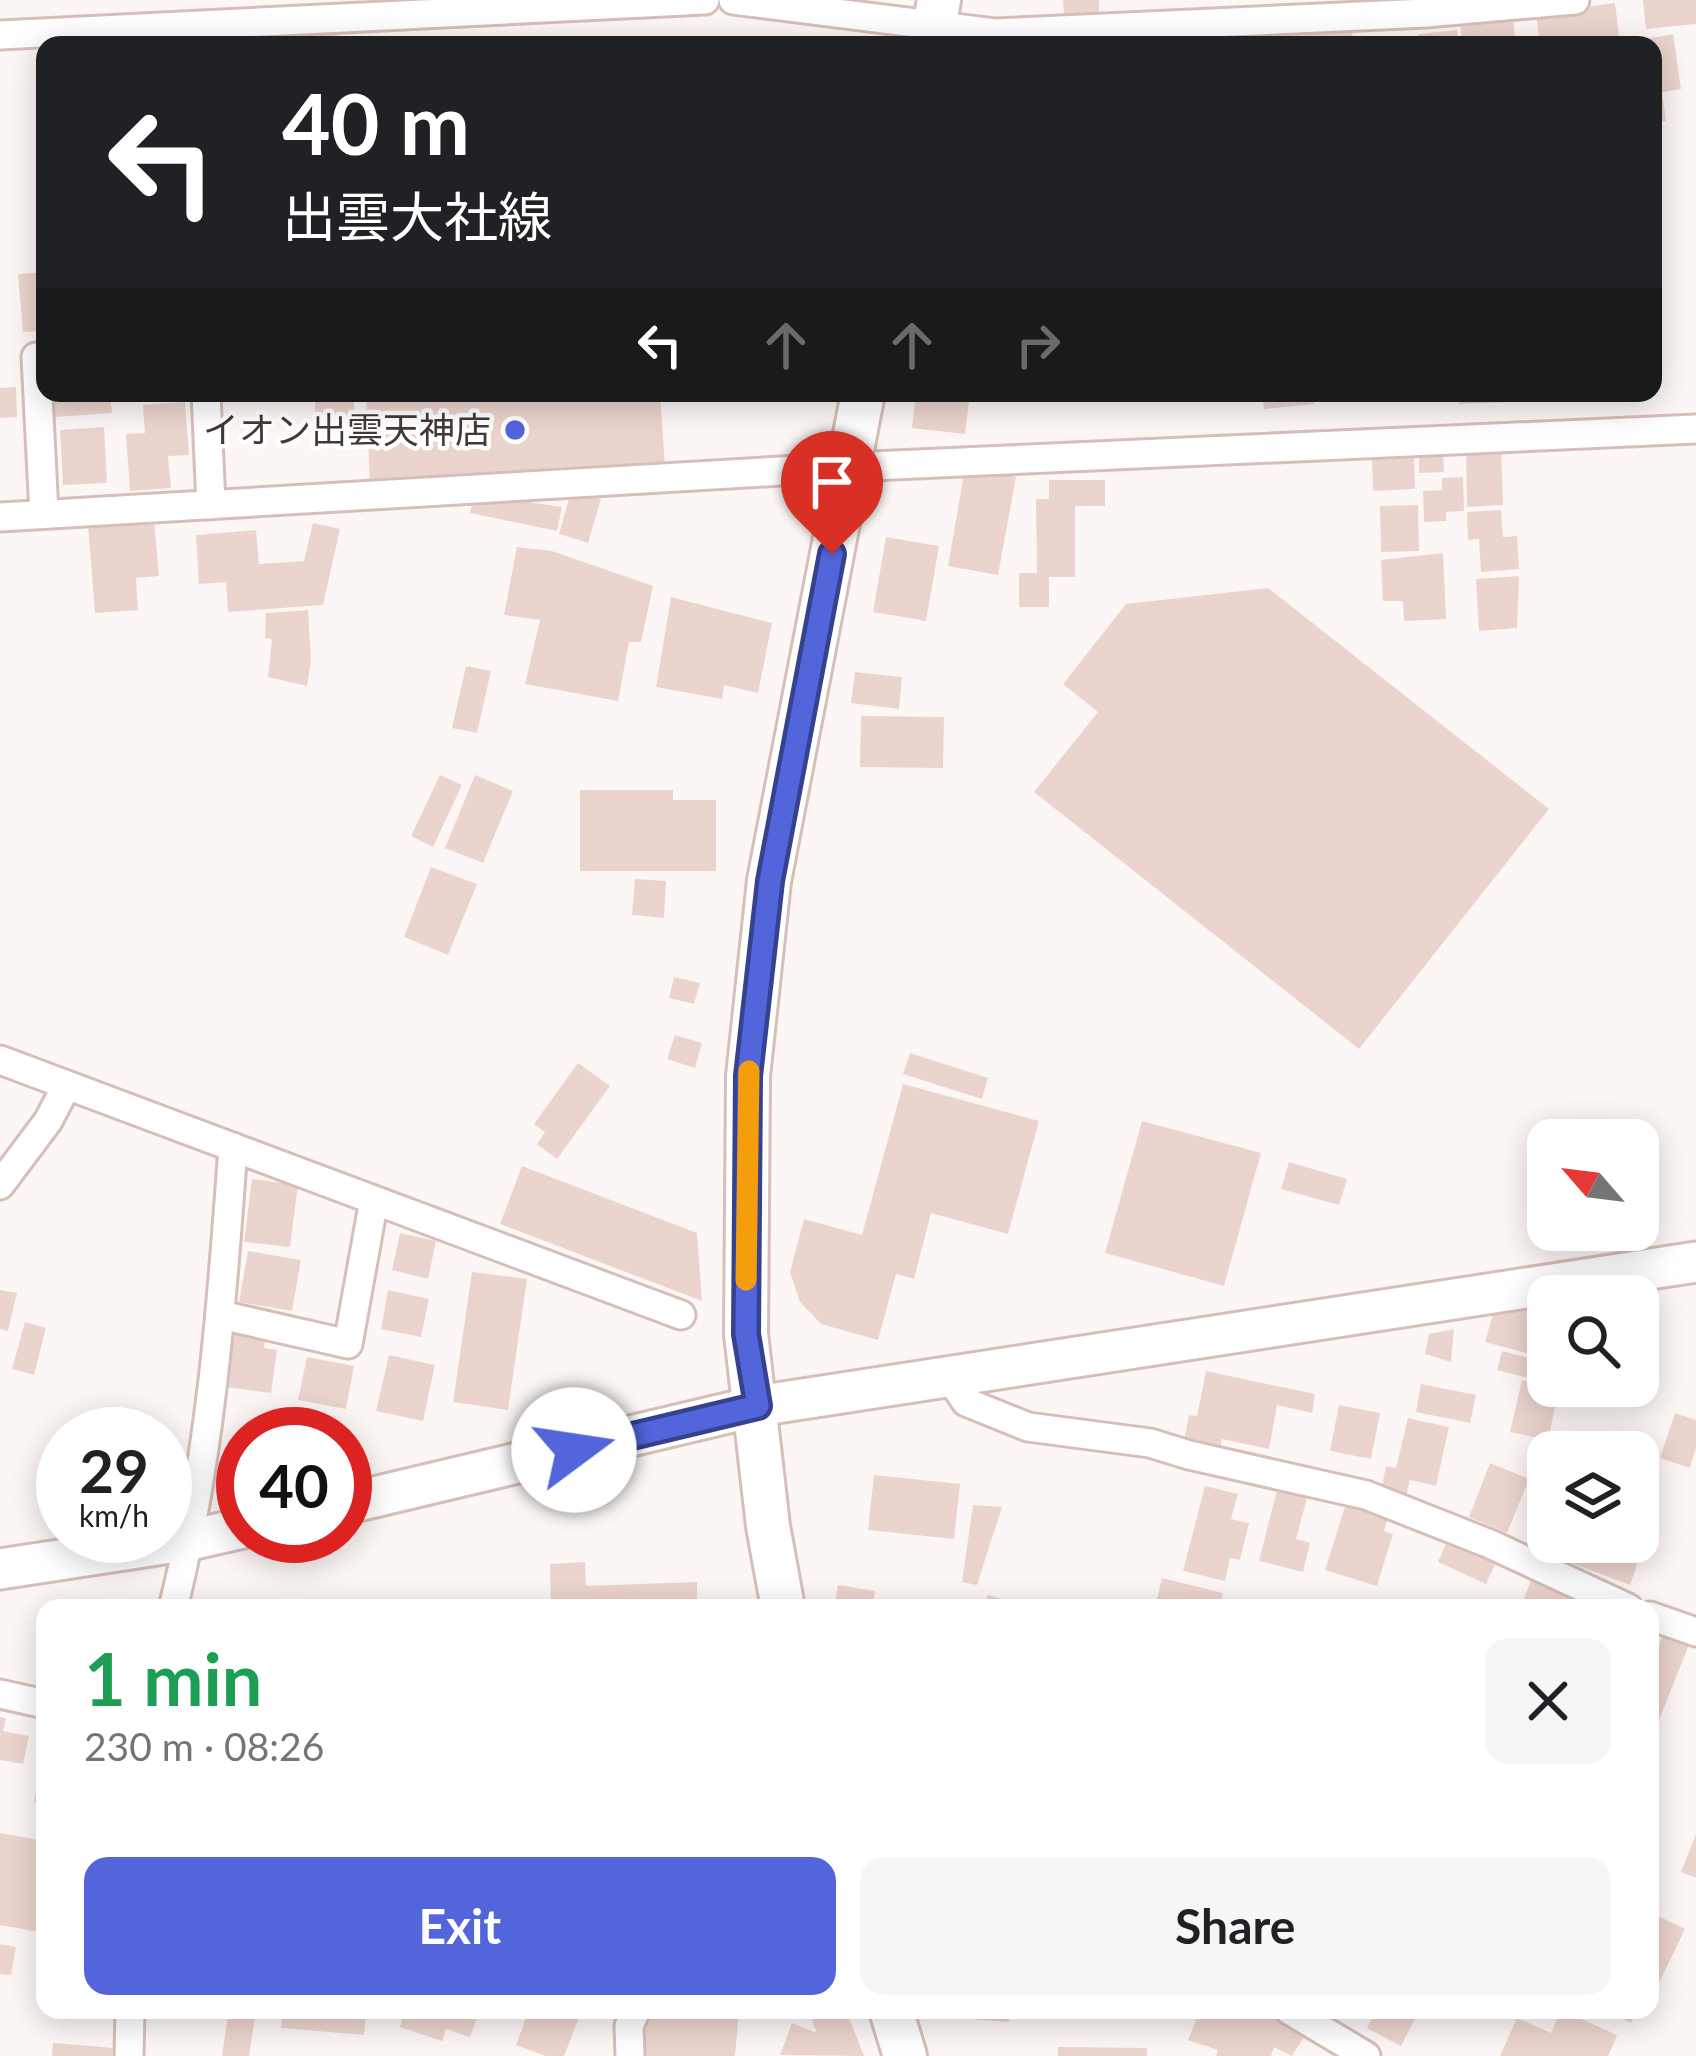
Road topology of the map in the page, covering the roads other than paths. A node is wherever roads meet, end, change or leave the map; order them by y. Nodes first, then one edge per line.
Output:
1 (705, 0) edge
2 (733, 0) edge
3 (1575, 0) edge
4 (187, 23) edge
5 (934, 24) edge
6 (283, 33) edge
7 (0, 35) edge
8 (38, 402) edge
9 (206, 402) edge
10 (861, 402) edge
11 (1696, 429) edge
12 (849, 467) junction
13 (211, 505) junction
14 (44, 514) junction
15 (0, 517) edge
16 (0, 1060) edge
17 (67, 1085) junction
18 (233, 1147) junction
19 (0, 1185) edge
20 (374, 1200) junction
21 (1696, 1262) edge
22 (221, 1315) junction
23 (681, 1315) dead end
24 (950, 1378) junction
25 (758, 1406) junction
26 (372, 1498) edge
27 (192, 1525) edge
28 (39, 1563) edge
29 (184, 1563) edge
30 (0, 1569) edge
31 (175, 1599) edge
32 (781, 1599) edge
33 (1609, 1599) edge
34 (1659, 1619) edge
35 (1696, 1632) edge
36 (0, 1694) edge
37 (36, 1702) edge
38 (130, 2019) edge
39 (632, 2019) edge
40 (894, 2019) edge
41 (1303, 2019) edge
42 (131, 2055) edge
43 (630, 2056) edge
44 (905, 2056) edge
45 (1366, 2056) edge

1 - 6 street
2 - 5 street
3 - 5 street
4 - 6 street
4 - 7 street
8 - 14 street
9 - 13 street
10 - 12 main road
11 - 12 street
12 - 13 street
12 - 25 main road
13 - 14 street
14 - 15 street
16 - 17 street
17 - 18 street
17 - 19 street
18 - 20 street
18 - 22 street
20 - 22 street
20 - 23 street
21 - 24 street
22 - 27 street
24 - 25 street
24 - 33 street
25 - 26 street
25 - 32 main road
28 - 30 street
29 - 31 street
34 - 35 street
36 - 37 street
38 - 42 street
39 - 43 street
40 - 44 main road
41 - 45 street

